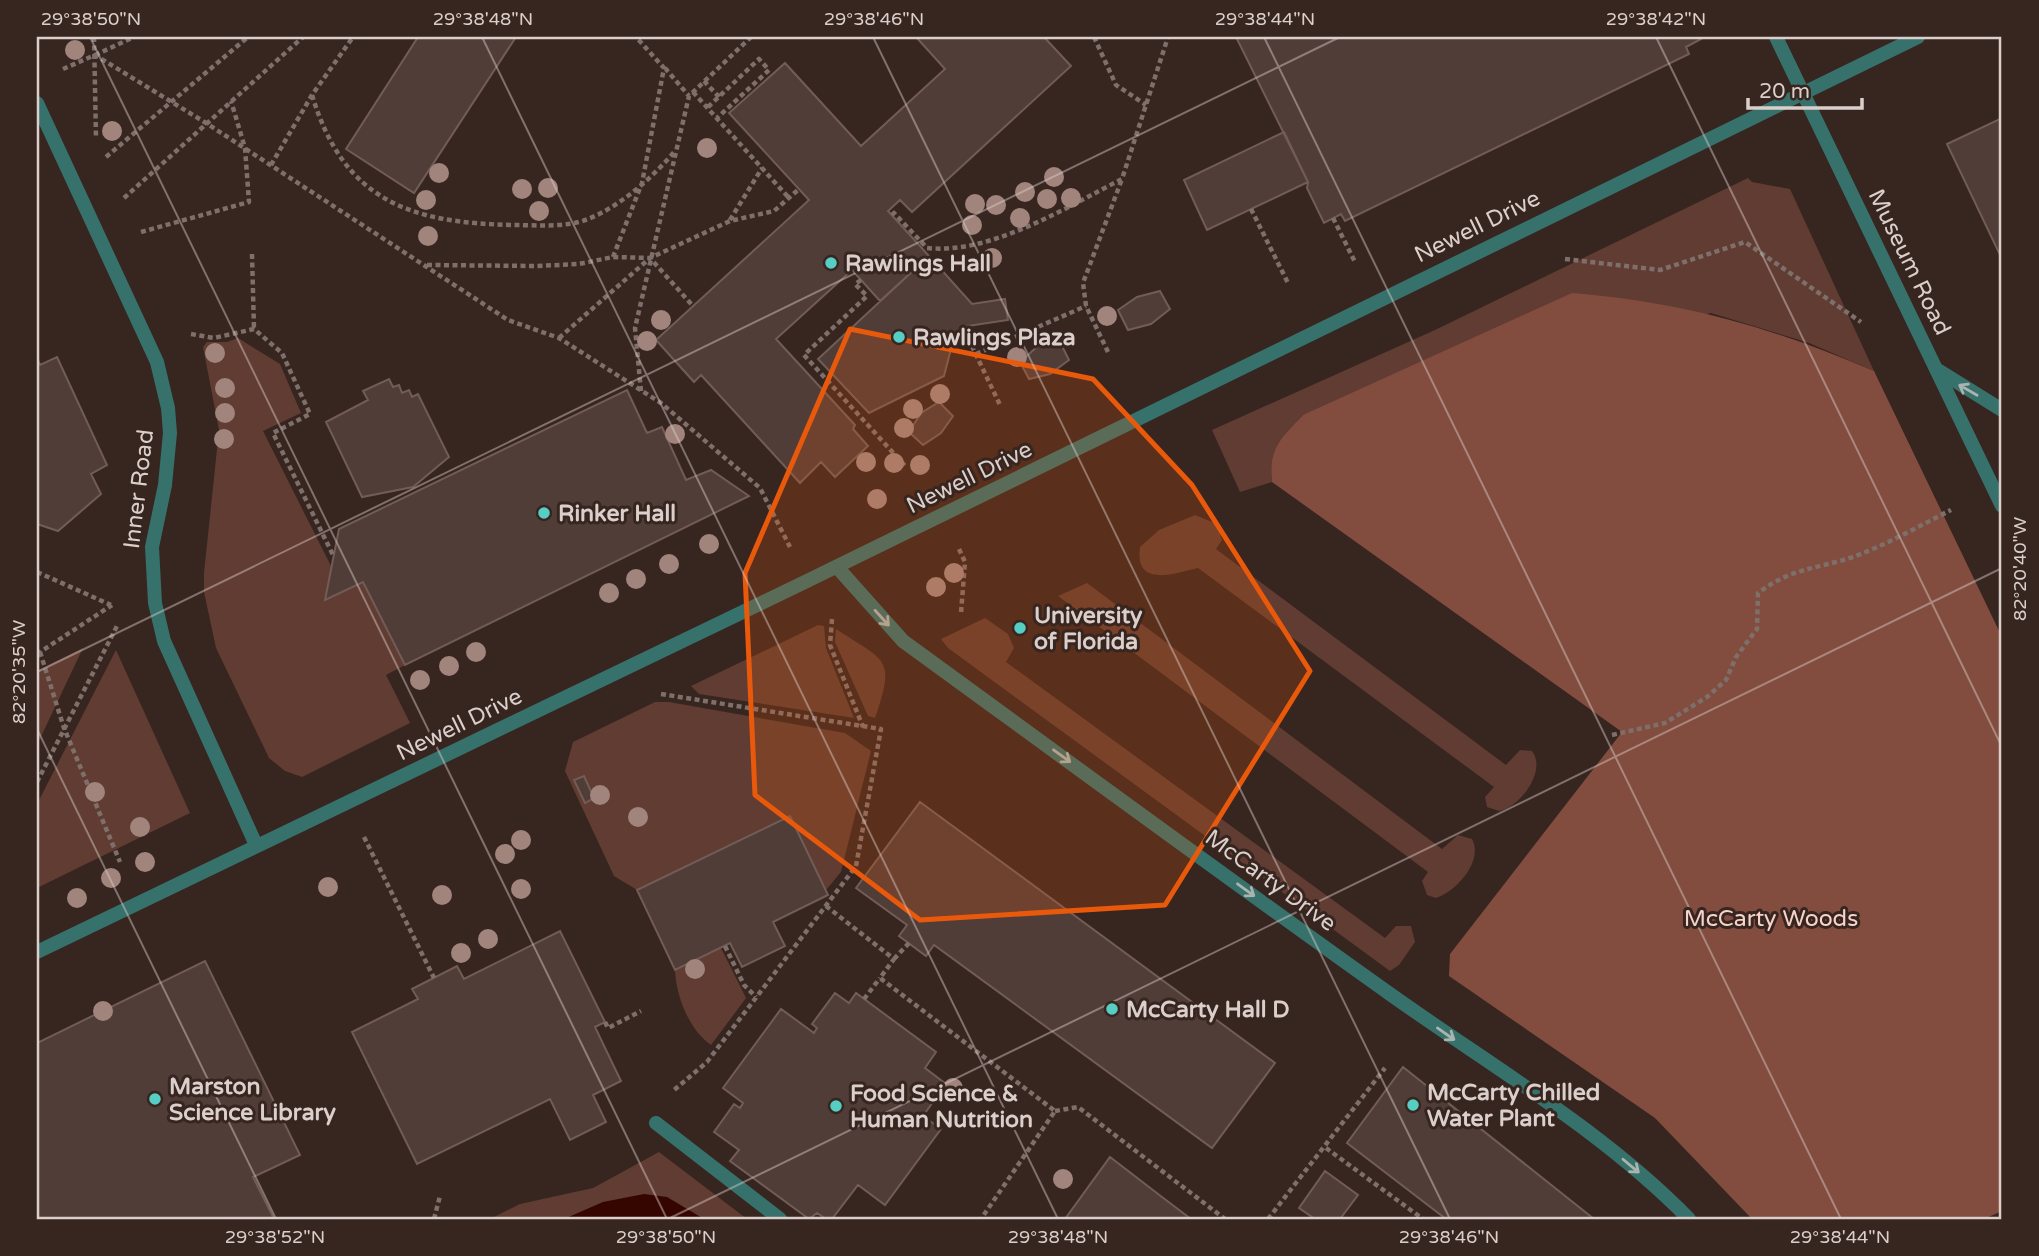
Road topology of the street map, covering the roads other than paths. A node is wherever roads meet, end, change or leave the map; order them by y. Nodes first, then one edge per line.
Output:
1 (1776, 37) edge
2 (1918, 37) edge
3 (1803, 93) junction
4 (37, 103) edge
5 (1936, 369) junction
6 (2002, 410) edge
7 (2002, 506) edge
8 (836, 567) junction
9 (256, 845) junction
10 (37, 952) edge
11 (656, 1123) dead end
12 (780, 1219) edge
13 (1689, 1219) edge

1 - 3 street, Museum Road
2 - 3 street, Newell Drive
3 - 5 street, Museum Road
3 - 8 street, Newell Drive
4 - 9 street, Inner Road
6 -> 5 street
5 - 7 street, Museum Road
8 - 9 street, Newell Drive
8 -> 13 street, McCarty Drive
9 - 10 street, Newell Drive
11 - 12 street

